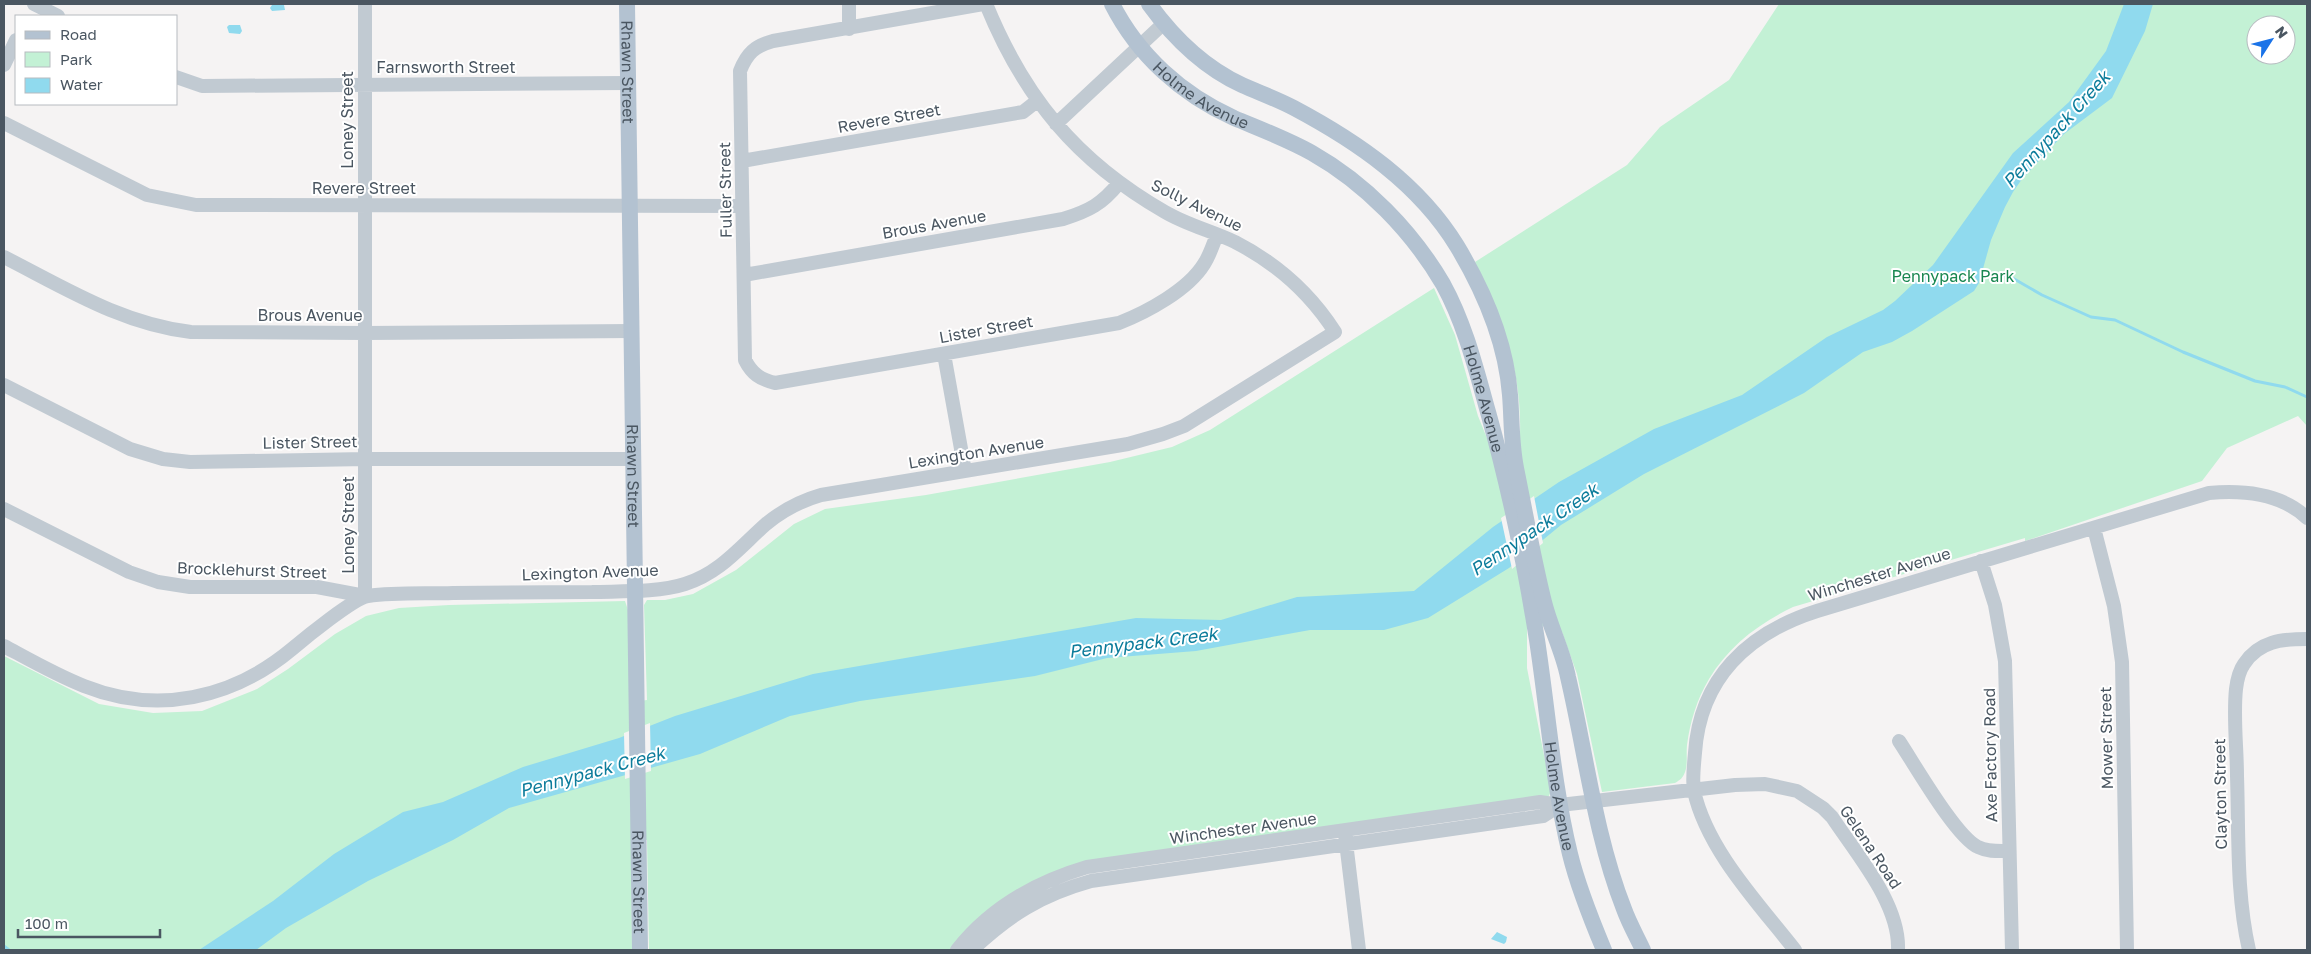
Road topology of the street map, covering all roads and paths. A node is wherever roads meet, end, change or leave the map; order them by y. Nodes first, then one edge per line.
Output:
1 (35, 4) edge
2 (365, 4) edge
3 (627, 4) edge
4 (849, 4) edge
5 (984, 4) edge
6 (1112, 4) edge
7 (1149, 4) edge
8 (56, 15) edge
9 (1163, 24) junction
10 (849, 29) junction
11 (15, 42) edge
12 (1139, 47) junction
13 (4, 65) edge
14 (178, 78) edge
15 (628, 83) junction
16 (365, 84) junction
17 (1037, 101) junction
18 (4, 123) edge
19 (1056, 124) junction
20 (742, 162) junction
21 (1119, 183) junction
22 (365, 205) junction
23 (630, 205) junction
24 (742, 206) junction
25 (1216, 235) junction
26 (4, 257) edge
27 (744, 275) junction
28 (631, 331) junction
29 (1335, 332) joint
30 (365, 333) junction
31 (744, 348) joint
32 (944, 354) junction
33 (4, 385) edge
34 (366, 459) junction
35 (634, 459) junction
36 (1509, 462) junction
37 (965, 472) junction
38 (4, 509) edge
39 (2307, 518) edge
40 (2094, 528) junction
41 (1981, 561) junction
42 (1534, 588) junction
43 (634, 591) junction
44 (365, 596) junction
45 (2307, 639) edge
46 (4, 646) edge
47 (1899, 741) dead end
48 (1694, 790) junction
49 (1594, 800) junction
50 (1560, 805) junction
51 (1345, 837) junction
52 (2009, 851) junction
53 (640, 950) edge
54 (962, 950) edge
55 (1359, 950) edge
56 (1604, 950) edge
57 (1643, 950) edge
58 (1795, 950) edge
59 (1898, 950) edge
60 (2012, 950) edge
61 (2128, 950) edge
62 (2249, 950) edge

1 - 8 street
2 - 16 street, Loney Street
3 - 15 main road, Rhawn Street
4 - 10 street
5 - 10 street
5 - 17 street, Solly Avenue
6 - 12 main road, Holme Avenue
7 - 9 main road, Holme Avenue
9 - 12 street
9 - 36 main road, Holme Avenue
10 - 20 street, Fuller Street
11 - 13 street
12 - 19 street
12 - 36 main road, Holme Avenue
14 - 16 street, Farnsworth Street
15 - 16 street, Farnsworth Street
15 - 23 main road, Rhawn Street
16 - 22 street, Loney Street
17 - 19 street, Solly Avenue
17 - 20 street, Revere Street
18 - 22 street, Revere Street
19 - 21 street, Solly Avenue
20 - 24 street, Fuller Street
21 - 25 street, Solly Avenue
21 - 27 street, Brous Avenue
22 - 23 street, Revere Street
22 - 30 street, Loney Street
23 - 24 street, Revere Street
23 - 28 main road, Rhawn Street
24 - 27 street, Fuller Street
25 - 29 street, Solly Avenue
25 - 32 street, Lister Street
26 - 30 street, Brous Avenue
27 - 31 street, Fuller Street
28 - 30 street, Brous Avenue
28 - 35 main road, Rhawn Street
29 - 37 street, Lexington Avenue
30 - 34 street, Loney Street
31 - 32 street, Lister Street
32 - 37 street
33 - 34 street, Lister Street
34 - 35 street, Lister Street
34 - 44 street, Loney Street
35 - 43 main road, Rhawn Street
36 - 42 main road, Holme Avenue
37 - 43 street, Lexington Avenue
38 - 44 street, Brocklehurst Street
39 - 40 street, Winchester Avenue
40 - 41 street, Winchester Avenue
40 - 61 street, Mower Street
41 - 48 street, Winchester Avenue
41 - 52 street, Axe Factory Road
42 - 49 main road, Holme Avenue
42 - 50 main road, Holme Avenue
43 - 44 street, Lexington Avenue
43 - 53 main road, Rhawn Street
44 - 46 street
45 - 62 street, Clayton Street
47 - 52 street
48 - 49 street, Winchester Avenue
48 - 58 street
48 - 59 street, Gelena Road
49 - 50 street, Winchester Avenue
49 - 57 main road, Holme Avenue
50 - 51 street, Winchester Avenue
50 - 56 main road, Holme Avenue
51 - 54 street, Winchester Avenue
51 - 55 street
52 - 60 street, Axe Factory Road

